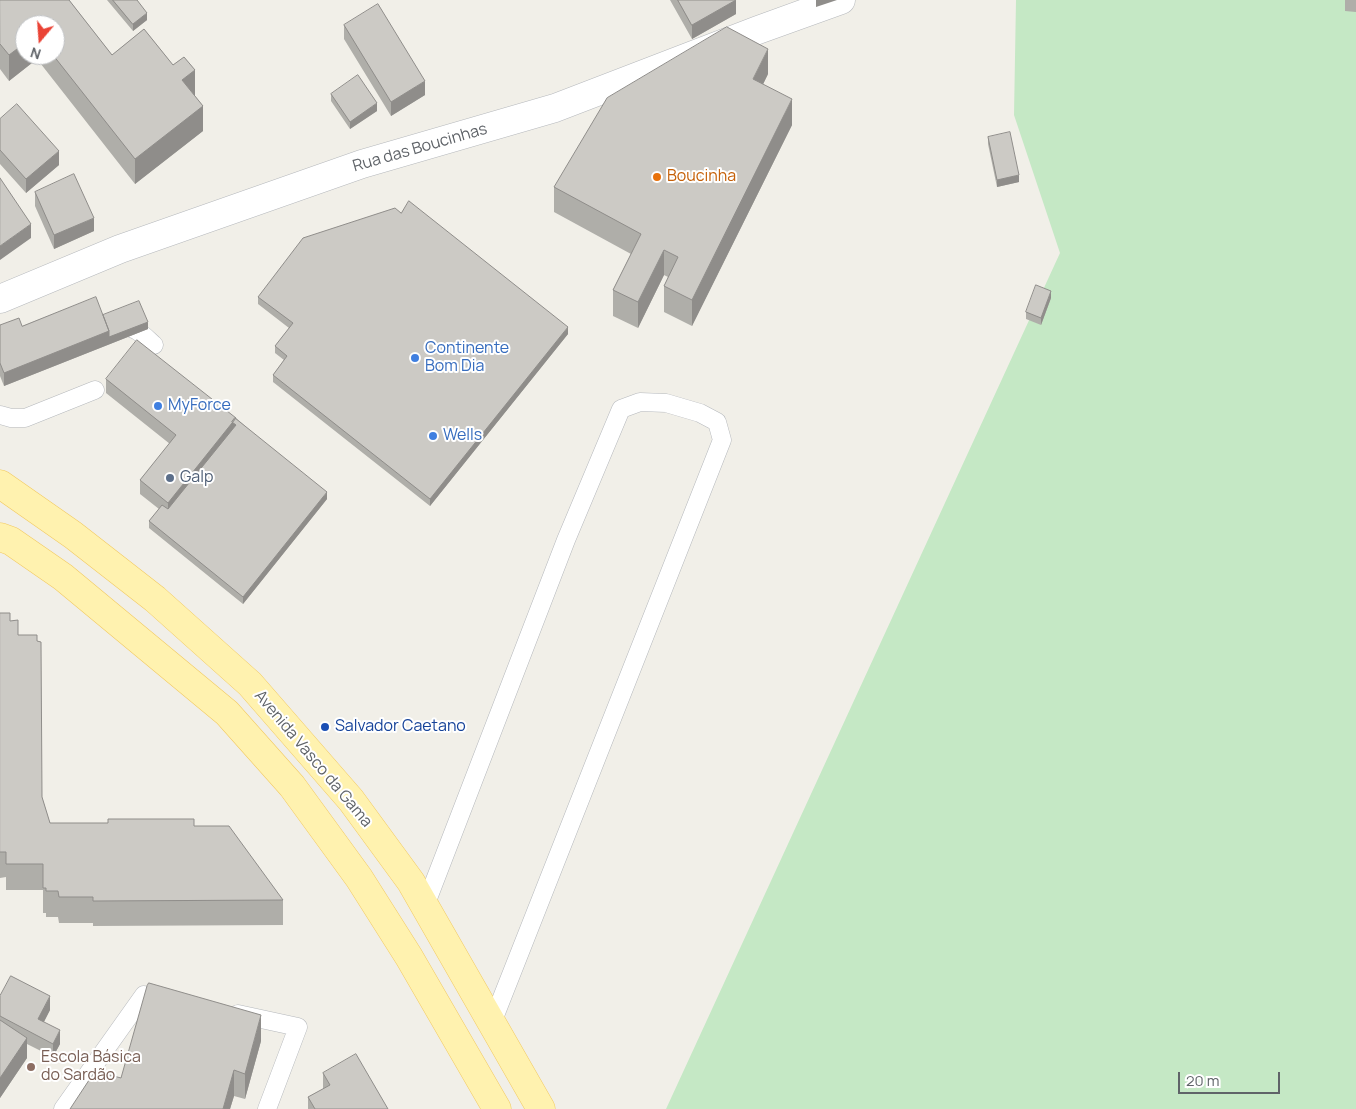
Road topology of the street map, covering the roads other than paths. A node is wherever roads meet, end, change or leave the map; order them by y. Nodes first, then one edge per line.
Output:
1 (841, 0) edge
2 (0, 299) edge
3 (103, 332) edge
4 (154, 345) dead end
5 (95, 390) dead end
6 (0, 414) edge
7 (0, 484) edge
8 (0, 537) edge
9 (424, 906) junction
10 (182, 1003) edge
11 (221, 1011) edge
12 (492, 1023) junction
13 (63, 1109) edge
14 (267, 1109) edge
15 (497, 1109) edge
16 (541, 1109) edge

1 - 2 street, Rua das Boucinhas
3 - 4 lane
5 - 6 lane
7 - 9 main road, Avenida Vasco da Gama
8 - 15 main road, Avenida Vasco da Gama
9 - 12 main road, Avenida Vasco da Gama
9 - 12 lane
10 - 13 lane
11 - 14 lane
12 - 16 main road, Avenida Vasco da Gama

